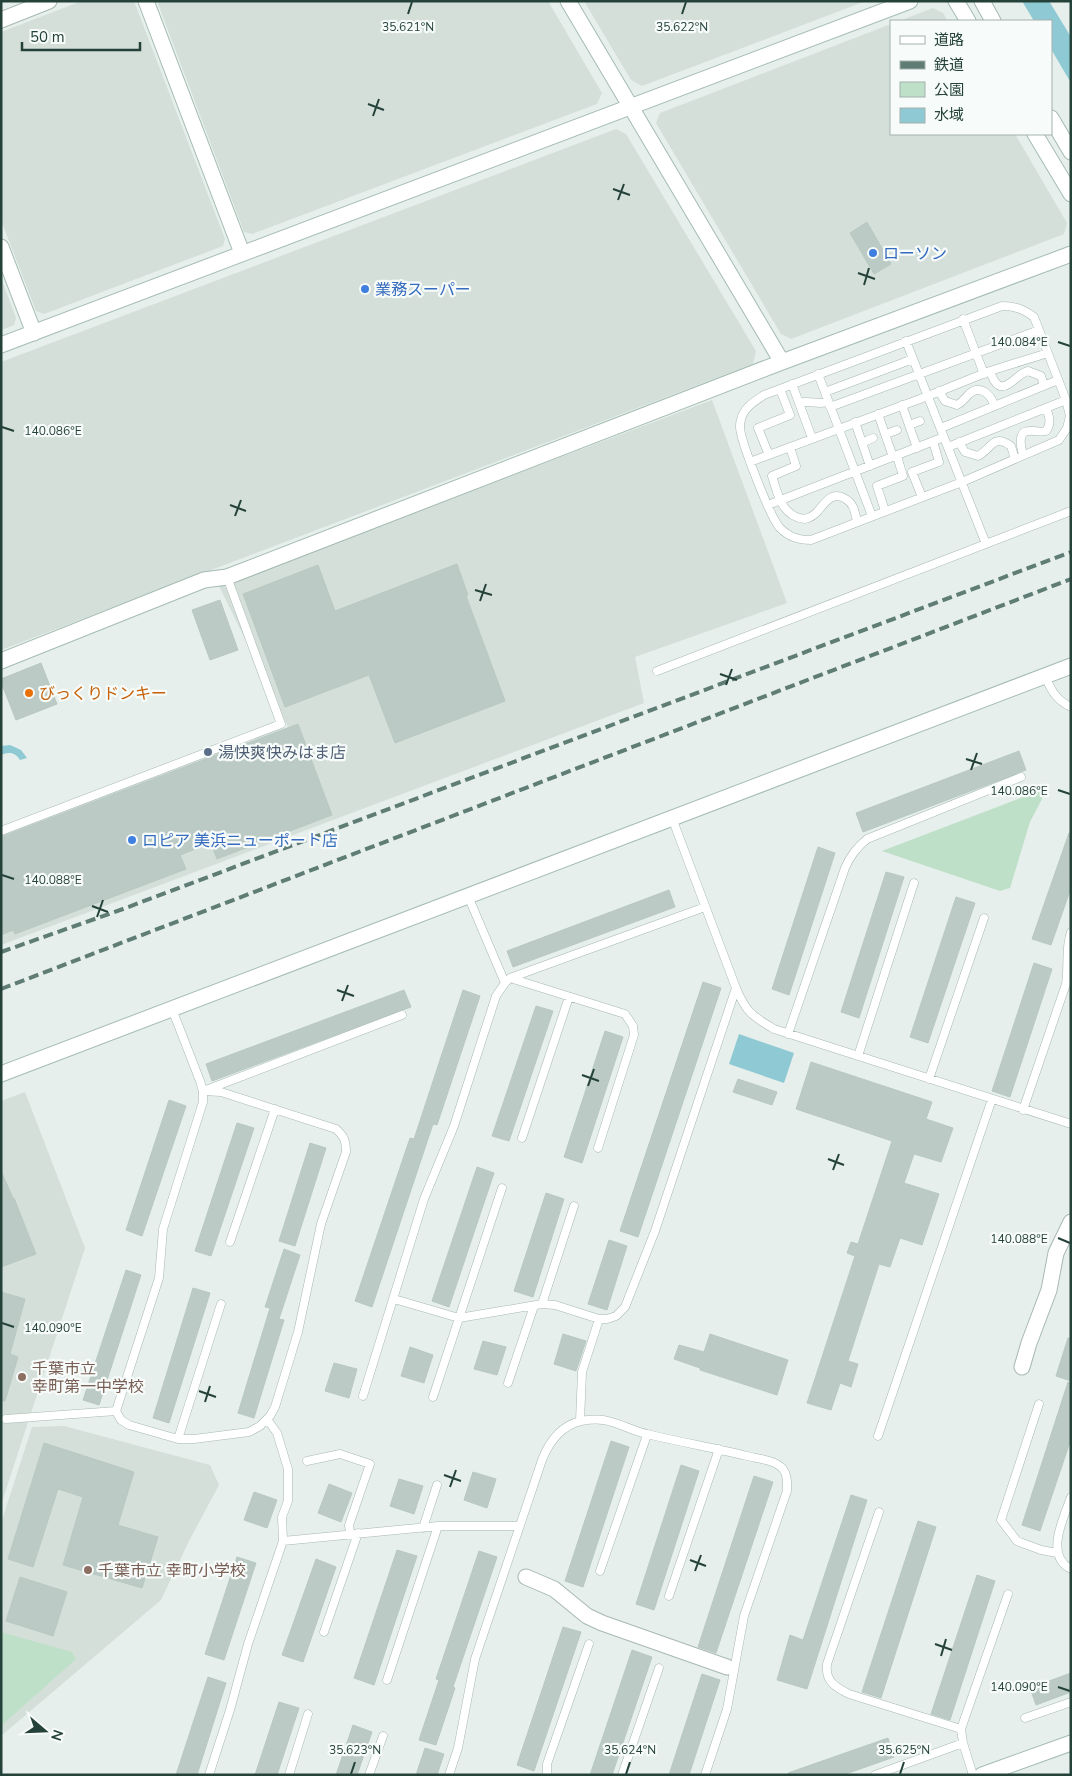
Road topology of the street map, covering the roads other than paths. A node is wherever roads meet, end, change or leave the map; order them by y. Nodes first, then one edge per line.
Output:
1 (49, 1) edge
2 (146, 1) edge
3 (568, 1) edge
4 (910, 1) edge
5 (956, 1) edge
6 (982, 1) edge
7 (1, 20) edge
8 (967, 20) edge
9 (993, 20) edge
10 (630, 106) junction
11 (1052, 120) edge
12 (1036, 135) edge
13 (1071, 152) edge
14 (1071, 194) edge
15 (1, 247) edge
16 (242, 253) junction
17 (1071, 254) edge
18 (963, 319) junction
19 (1039, 330) junction
20 (34, 333) junction
21 (906, 341) junction
22 (1, 345) edge
23 (976, 353) junction
24 (1048, 353) junction
25 (913, 359) junction
26 (782, 362) junction
27 (987, 372) junction
28 (818, 374) junction
29 (919, 374) junction
30 (1058, 380) junction
31 (792, 384) junction
32 (1044, 385) junction
33 (780, 388) junction
34 (825, 392) junction
35 (940, 392) junction
36 (928, 396) junction
37 (1066, 400) junction
38 (799, 403) junction
39 (829, 404) junction
40 (902, 406) junction
41 (995, 406) junction
42 (1046, 408) junction
43 (878, 414) junction
44 (920, 421) dead end
45 (855, 422) junction
46 (909, 425) junction
47 (839, 428) junction
48 (941, 428) junction
49 (897, 430) dead end
50 (886, 434) junction
51 (944, 437) junction
52 (812, 438) junction
53 (874, 438) dead end
54 (933, 442) junction
55 (960, 442) junction
56 (862, 443) junction
57 (948, 446) junction
58 (790, 447) junction
59 (917, 448) junction
60 (768, 455) junction
61 (895, 456) junction
62 (1019, 457) junction
63 (750, 462) junction
64 (870, 466) junction
65 (855, 472) junction
66 (962, 482) junction
67 (922, 497) junction
68 (781, 501) junction
69 (768, 505) junction
70 (886, 511) junction
71 (1071, 511) edge
72 (872, 516) junction
73 (857, 522) junction
74 (986, 544) junction
75 (227, 577) junction
76 (1, 661) edge
77 (1071, 666) edge
78 (657, 671) dead end
79 (1045, 676) junction
80 (1071, 707) edge
81 (1021, 777) dead end
82 (672, 818) junction
83 (1, 831) edge
84 (914, 883) dead end
85 (468, 896) junction
86 (705, 907) junction
87 (984, 918) dead end
88 (1071, 932) edge
89 (507, 980) junction
90 (736, 988) junction
91 (569, 997) junction
92 (172, 1009) junction
93 (402, 1015) dead end
94 (788, 1034) junction
95 (858, 1056) junction
96 (1, 1074) edge
97 (929, 1079) junction
98 (203, 1091) junction
99 (992, 1099) junction
100 (275, 1109) junction
101 (1024, 1110) junction
102 (1071, 1124) edge
103 (522, 1138) dead end
104 (598, 1148) dead end
105 (502, 1188) dead end
106 (574, 1206) dead end
107 (1071, 1222) edge
108 (230, 1242) dead end
109 (394, 1299) junction
110 (221, 1304) dead end
111 (538, 1305) junction
112 (459, 1318) junction
113 (599, 1319) junction
114 (1022, 1367) dead end
115 (508, 1384) dead end
116 (363, 1396) dead end
117 (433, 1397) dead end
118 (1039, 1404) dead end
119 (116, 1411) junction
120 (6, 1419) dead end
121 (267, 1419) junction
122 (580, 1421) junction
123 (647, 1435) junction
124 (878, 1436) dead end
125 (178, 1439) junction
126 (719, 1449) junction
127 (307, 1461) dead end
128 (437, 1485) dead end
129 (1071, 1497) edge
130 (878, 1512) dead end
131 (438, 1526) junction
132 (519, 1526) junction
133 (423, 1528) junction
134 (358, 1532) junction
135 (350, 1533) junction
136 (283, 1541) junction
137 (1057, 1553) junction
138 (1071, 1569) edge
139 (600, 1571) dead end
140 (526, 1577) dead end
141 (1008, 1594) dead end
142 (669, 1596) dead end
143 (324, 1632) dead end
144 (589, 1644) dead end
145 (727, 1667) dead end
146 (659, 1668) dead end
147 (387, 1680) dead end
148 (1071, 1702) edge
149 (308, 1714) dead end
150 (1024, 1718) dead end
151 (961, 1729) junction
152 (383, 1736) dead end
153 (963, 1743) junction
154 (1071, 1743) edge
155 (209, 1775) edge
156 (289, 1775) edge
157 (369, 1775) edge
158 (449, 1775) edge
159 (548, 1775) edge
160 (622, 1775) edge
161 (705, 1775) edge
162 (875, 1775) edge
163 (973, 1775) edge
164 (982, 1775) edge

1 - 7 street
2 - 16 street
3 - 10 street
4 - 10 street
5 - 8 street
6 - 9 street
10 - 16 street
10 - 26 street
11 - 13 street
12 - 14 street
15 - 20 street
16 - 20 street
17 - 26 street
18 - 19 lane
18 - 21 lane
18 - 23 lane
19 - 23 lane
19 - 24 lane
20 - 22 street
21 - 25 lane
21 - 28 lane
23 - 27 lane
23 - 29 lane
24 - 27 lane
24 - 30 lane
25 - 29 lane
25 - 34 lane
26 - 75 street
27 - 32 lane
27 - 35 lane
28 - 31 lane
28 - 34 lane
29 - 36 lane
29 - 39 lane
30 - 32 lane
30 - 37 lane
31 - 33 lane
31 - 38 lane
32 - 41 lane
33 - 60 lane
33 - 63 lane
34 - 39 lane
35 - 36 lane
35 - 41 lane
36 - 40 lane
36 - 48 lane
37 - 42 lane
37 - 62 lane
38 - 39 lane
38 - 52 lane
39 - 47 lane
40 - 43 lane
40 - 46 lane
41 - 48 lane
42 - 55 lane
42 - 62 lane
43 - 45 lane
43 - 50 lane
44 - 46 lane
45 - 47 lane
45 - 56 lane
46 - 59 lane
47 - 52 lane
47 - 65 lane
48 - 51 lane
49 - 50 lane
50 - 61 lane
51 - 54 lane
51 - 57 lane
52 - 58 lane
53 - 56 lane
54 - 59 lane
54 - 67 lane
55 - 57 lane
55 - 62 lane
56 - 64 lane
57 - 66 lane
58 - 60 lane
58 - 68 lane
59 - 61 lane
60 - 63 lane
61 - 64 lane
61 - 70 lane
62 - 66 lane
63 - 69 lane
64 - 65 lane
65 - 68 lane
65 - 72 lane
66 - 67 lane
66 - 74 lane
67 - 70 lane
68 - 69 lane
68 - 73 lane
69 - 73 lane
70 - 72 lane
71 - 74 lane
72 - 73 lane
74 - 78 lane
75 - 76 street
75 - 83 lane
77 - 79 street
79 - 80 lane
79 - 82 street
81 - 94 lane
82 - 85 street
82 - 86 lane
84 - 95 lane
85 - 89 lane
85 - 92 street
86 - 89 lane
86 - 90 lane
87 - 97 lane
88 - 101 lane
89 - 91 lane
89 - 109 lane
90 - 94 lane
90 - 113 lane
91 - 103 lane
91 - 104 lane
92 - 96 street
92 - 98 lane
93 - 98 lane
94 - 95 lane
95 - 97 lane
97 - 99 lane
98 - 100 lane
98 - 119 lane
99 - 101 lane
99 - 124 lane
100 - 108 lane
100 - 121 lane
101 - 102 lane
105 - 112 lane
106 - 111 lane
107 - 114 street
109 - 112 lane
109 - 116 lane
110 - 125 lane
111 - 112 lane
111 - 113 lane
111 - 115 lane
112 - 117 lane
113 - 122 lane
118 - 137 lane
119 - 120 lane
119 - 125 lane
121 - 125 lane
121 - 136 lane
122 - 123 lane
122 - 132 lane
123 - 126 lane
123 - 139 lane
126 - 142 lane
126 - 161 lane
127 - 135 lane
128 - 133 lane
129 - 137 lane
130 - 151 lane
131 - 132 lane
131 - 133 lane
131 - 147 lane
132 - 158 lane
133 - 134 lane
134 - 135 lane
134 - 143 lane
135 - 136 lane
136 - 155 lane
137 - 138 lane
140 - 145 street
141 - 151 lane
144 - 159 lane
146 - 160 lane
148 - 150 lane
149 - 156 lane
151 - 153 lane
152 - 157 lane
153 - 162 lane
153 - 163 lane
154 - 164 street

